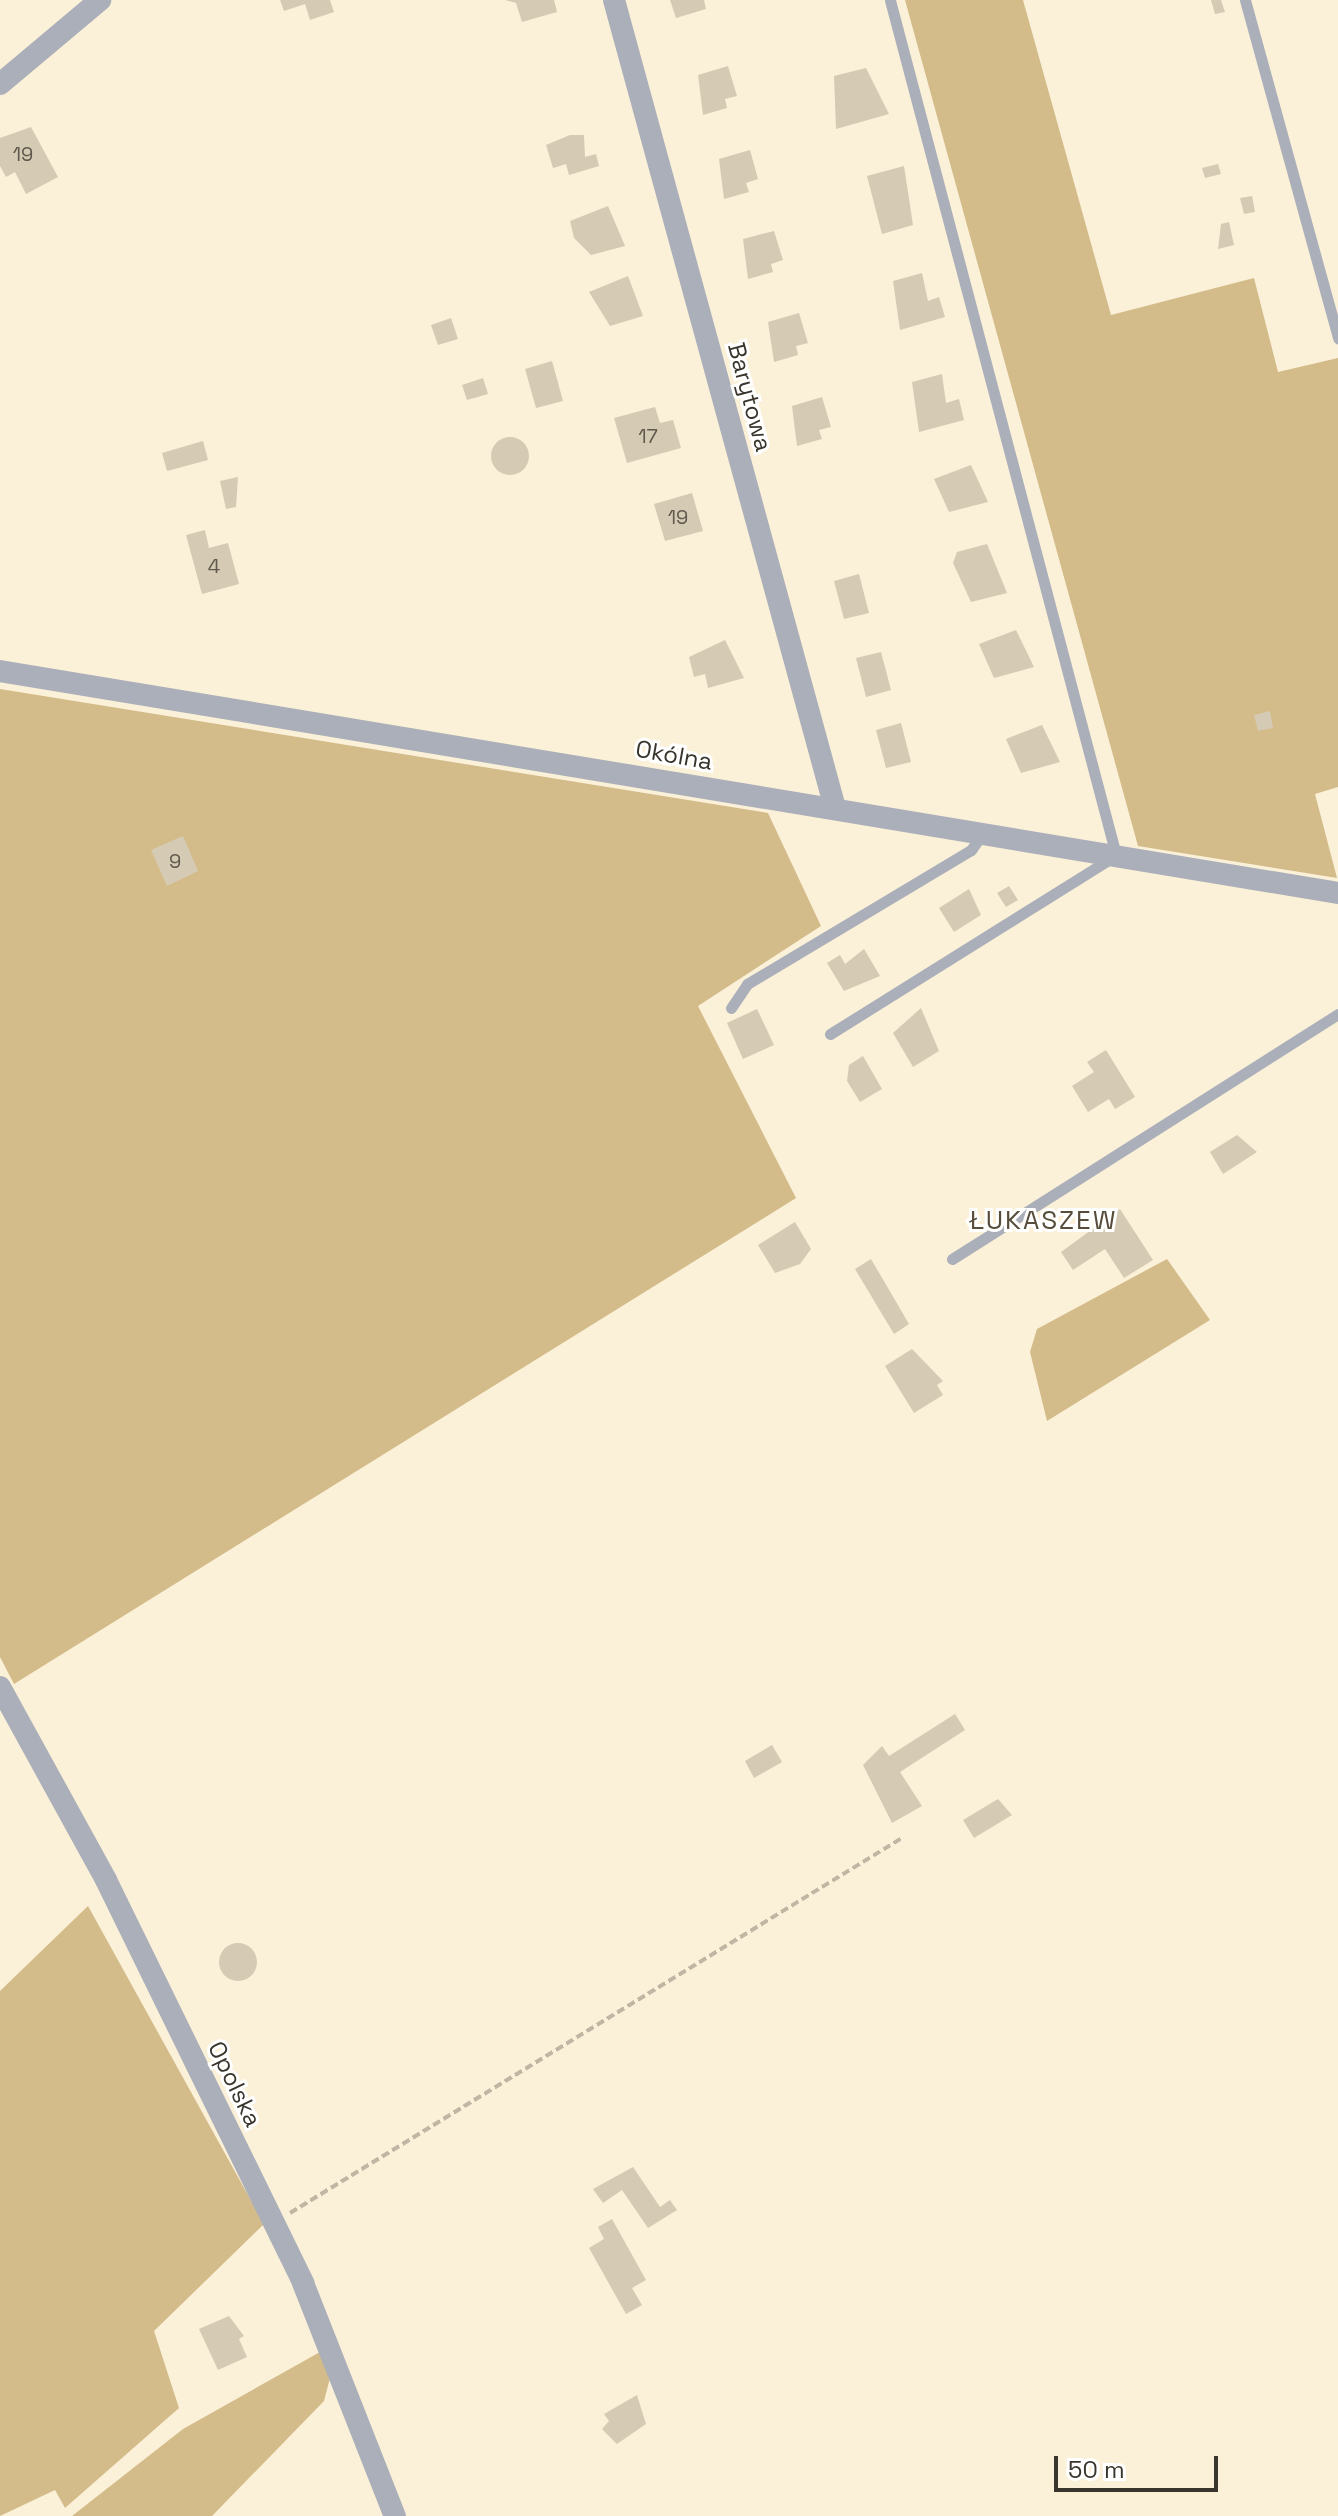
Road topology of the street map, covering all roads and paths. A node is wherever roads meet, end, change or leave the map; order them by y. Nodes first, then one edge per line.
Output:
1 (100, 0) edge
2 (614, 0) edge
3 (890, 0) edge
4 (1245, 0) edge
5 (0, 84) edge
6 (1338, 338) edge
7 (0, 671) edge
8 (835, 808) junction
9 (983, 833) junction
10 (1116, 855) junction
11 (1338, 893) edge
12 (731, 1008) dead end
13 (1338, 1014) edge
14 (830, 1034) dead end
15 (952, 1259) dead end
16 (0, 1687) edge
17 (902, 1838) dead end
18 (274, 2223) junction
19 (395, 2516) edge

1 - 5 street
2 - 8 street, Barytowa
3 - 10 lane
4 - 6 lane
7 - 8 street, Okólna
8 - 9 street, Okólna
9 - 10 street, Okólna
9 - 12 lane
10 - 11 street, Okólna
10 - 14 lane
13 - 15 lane
16 - 18 street, Opolska
17 - 18 path
18 - 19 street, Opolska

